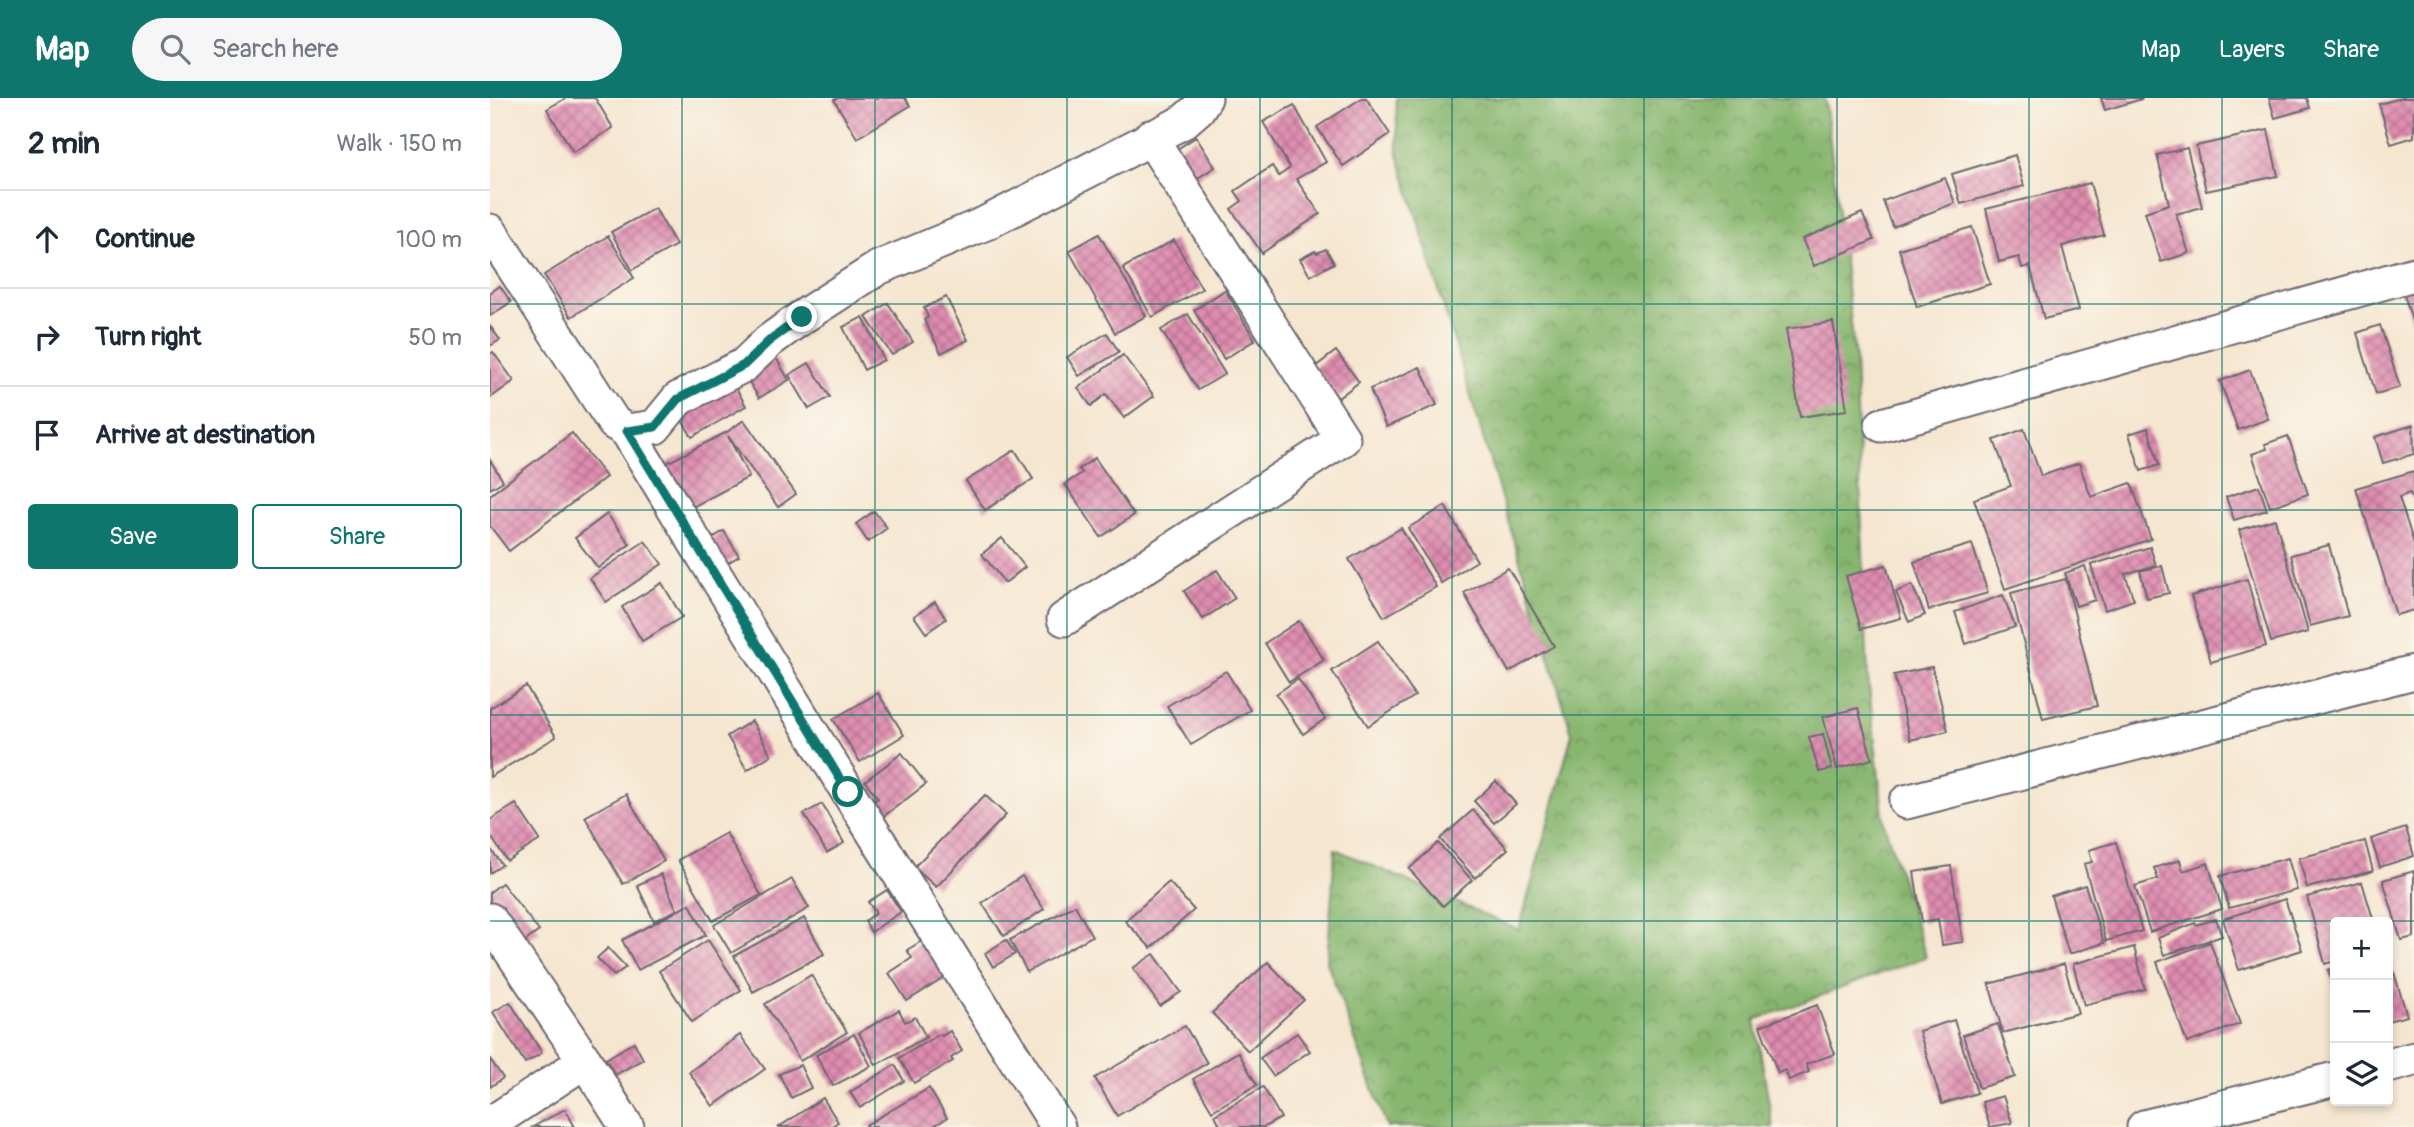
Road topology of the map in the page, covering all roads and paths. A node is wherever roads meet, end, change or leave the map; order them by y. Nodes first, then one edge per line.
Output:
1 (1205, 98) edge
2 (1150, 137) junction
3 (490, 231) edge
4 (2414, 274) edge
5 (1882, 425) dead end
6 (627, 431) junction
7 (1064, 619) dead end
8 (2414, 672) edge
9 (1906, 802) dead end
10 (490, 920) edge
11 (2414, 1059) edge
12 (585, 1061) junction
13 (2393, 1065) edge
14 (2330, 1080) edge
15 (490, 1124) edge
16 (627, 1127) edge
17 (1058, 1127) edge
18 (2144, 1127) edge

1 - 2 street
2 - 6 street
2 - 7 street
3 - 6 street
4 - 5 street
6 - 17 street
8 - 9 street
10 - 12 street
11 - 13 street
12 - 15 street
12 - 16 street
14 - 18 street

